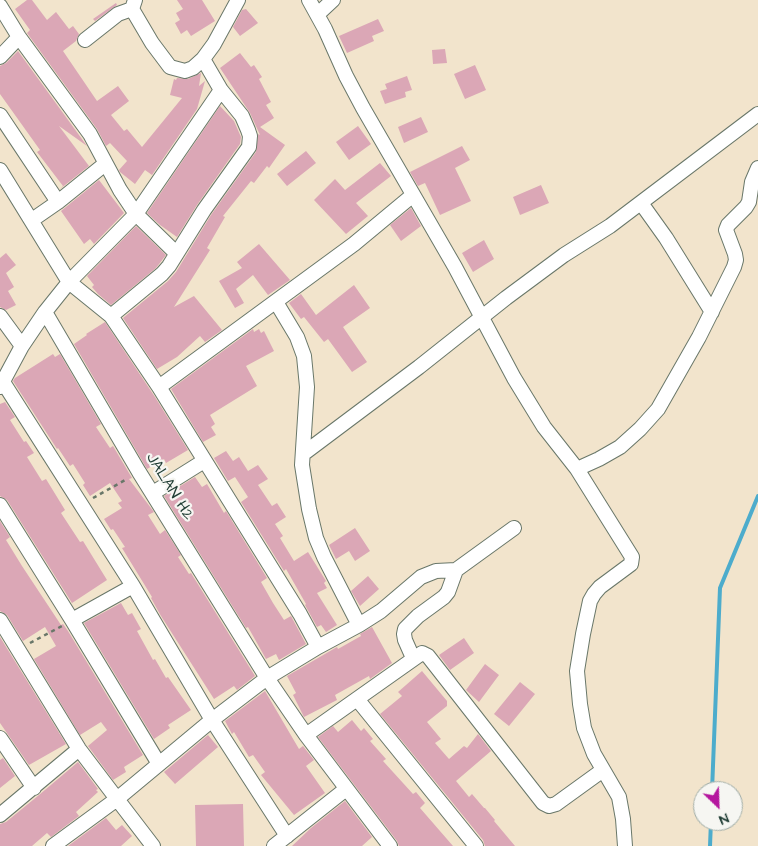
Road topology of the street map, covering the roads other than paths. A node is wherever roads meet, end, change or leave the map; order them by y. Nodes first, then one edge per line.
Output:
1 (238, 0) edge
2 (309, 0) edge
3 (333, 0) edge
4 (134, 4) edge
5 (0, 6) edge
6 (318, 14) junction
7 (19, 37) junction
8 (85, 40) dead end
9 (0, 57) edge
10 (203, 59) junction
11 (221, 90) junction
12 (758, 114) edge
13 (0, 115) edge
14 (105, 164) junction
15 (758, 168) edge
16 (0, 170) edge
17 (413, 195) junction
18 (58, 202) junction
19 (641, 203) junction
20 (136, 214) junction
21 (32, 220) junction
22 (176, 253) junction
23 (69, 282) junction
24 (276, 302) junction
25 (45, 312) junction
26 (712, 312) junction
27 (0, 316) edge
28 (111, 316) junction
29 (482, 317) junction
30 (22, 346) junction
31 (2, 384) edge
32 (159, 387) junction
33 (303, 454) junction
34 (204, 461) junction
35 (576, 470) junction
36 (153, 493) junction
37 (0, 504) edge
38 (514, 528) dead end
39 (456, 570) junction
40 (132, 586) junction
41 (0, 620) edge
42 (72, 620) junction
43 (359, 625) junction
44 (318, 647) junction
45 (413, 658) junction
46 (267, 678) junction
47 (357, 699) junction
48 (212, 720) junction
49 (306, 735) junction
50 (0, 738) edge
51 (79, 749) junction
52 (159, 764) junction
53 (603, 770) junction
54 (34, 788) junction
55 (346, 789) junction
56 (116, 799) junction
57 (0, 815) edge
58 (287, 836) junction
59 (382, 844) edge
60 (53, 846) edge
61 (153, 846) edge
62 (274, 846) edge
63 (476, 846) edge
64 (625, 846) edge

1 - 10 street
2 - 6 street
3 - 6 street
4 - 8 street
4 - 10 street
5 - 7 street
6 - 17 street
7 - 9 street
7 - 14 street
10 - 11 street
11 - 20 street
11 - 22 street
12 - 19 street
13 - 18 street
14 - 18 street
14 - 20 street
15 - 26 street
16 - 21 street
17 - 24 street
17 - 29 street
18 - 21 street
19 - 26 street
19 - 29 street
20 - 22 street
20 - 23 street
21 - 23 street
22 - 28 street
23 - 25 street
23 - 28 street
24 - 32 street
24 - 33 street
25 - 30 street
25 - 36 street, JALAN H2
26 - 35 street
27 - 30 street
28 - 32 street
29 - 33 street
29 - 35 street
30 - 31 street
31 - 40 street
32 - 34 street
33 - 43 street
34 - 36 street
34 - 44 street
35 - 53 street
36 - 46 street, JALAN H2
37 - 42 street
38 - 39 street
39 - 43 street
39 - 45 street
40 - 42 street
40 - 48 street
41 - 51 street
42 - 52 street
43 - 44 street
44 - 46 street
45 - 47 street
45 - 53 street
46 - 48 street
46 - 49 street, JALAN H2
47 - 49 street
47 - 63 street
48 - 52 street
48 - 58 street
49 - 55 street, JALAN H2
50 - 54 street
51 - 54 street
51 - 56 street
52 - 56 street
53 - 64 street
54 - 57 street
55 - 58 street
55 - 59 street, JALAN H2
56 - 60 street
56 - 61 street
58 - 62 street

